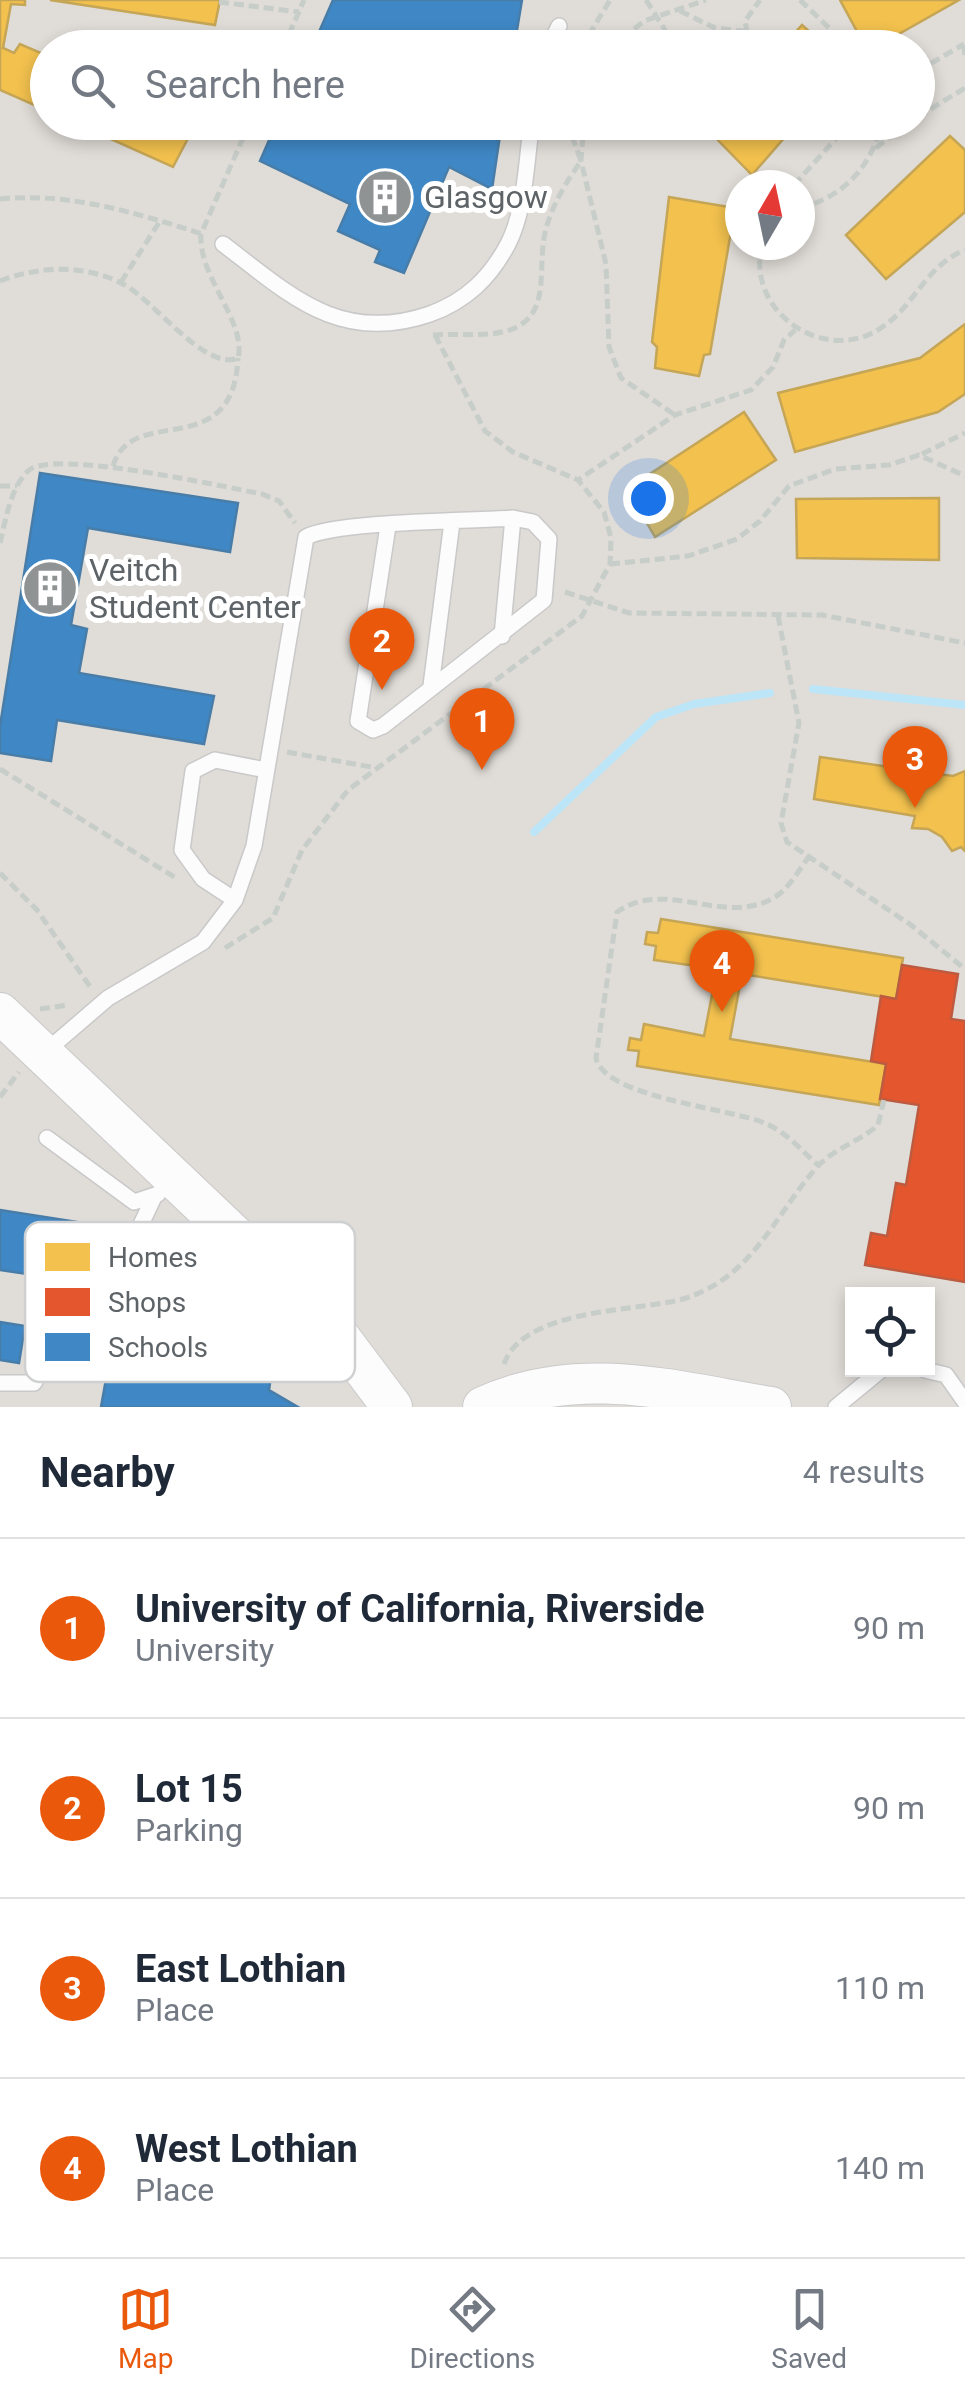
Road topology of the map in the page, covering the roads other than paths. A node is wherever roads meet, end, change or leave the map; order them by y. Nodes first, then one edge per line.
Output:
1 (559, 26) dead end
2 (557, 30) edge
3 (529, 140) edge
4 (223, 244) dead end
5 (513, 518) junction
6 (452, 522) junction
7 (388, 526) junction
8 (502, 636) junction
9 (432, 686) junction
10 (266, 770) junction
11 (235, 900) junction
12 (16, 1011) edge
13 (33, 1061) junction
14 (47, 1138) dead end
15 (166, 1189) junction
16 (147, 1222) edge
17 (205, 1222) edge
18 (355, 1359) edge
19 (935, 1372) edge
20 (872, 1377) edge
21 (35, 1382) edge
22 (0, 1383) edge
23 (965, 1402) edge
24 (392, 1407) edge
25 (484, 1407) edge
26 (771, 1407) edge
27 (836, 1407) edge

1 - 2 lane
3 - 4 lane
5 - 6 lane
5 - 8 lane
5 - 8 lane
6 - 7 lane
6 - 9 lane
7 - 9 lane
7 - 10 lane
8 - 9 lane
10 - 11 lane
10 - 11 lane
11 - 13 lane
12 - 13 street
13 - 15 street
14 - 15 lane
15 - 16 lane
15 - 17 street
18 - 24 street
19 - 23 lane
20 - 27 lane
21 - 22 lane
25 - 26 street

